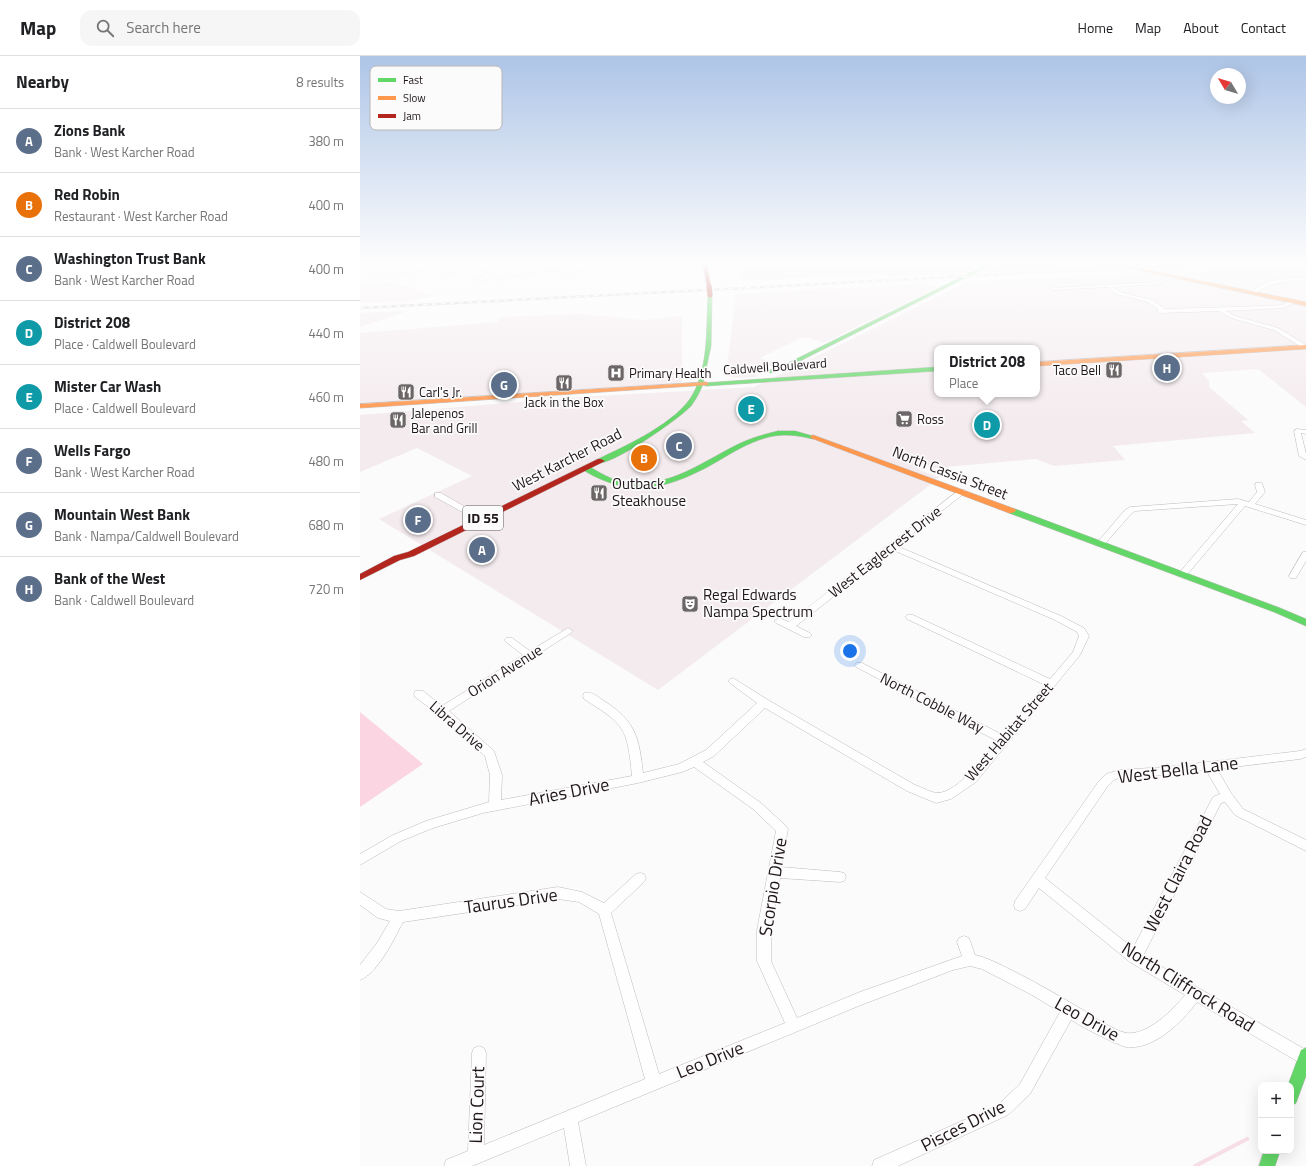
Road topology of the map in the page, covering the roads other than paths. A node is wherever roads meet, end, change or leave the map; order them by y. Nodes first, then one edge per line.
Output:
1 (708, 317) edge
2 (885, 317) edge
3 (1232, 317) edge
4 (1305, 347) edge
5 (1040, 364) edge
6 (784, 367) junction
7 (934, 369) edge
8 (770, 371) dead end
9 (934, 373) edge
10 (808, 377) junction
11 (698, 386) junction
12 (520, 397) junction
13 (360, 406) edge
14 (360, 410) edge
15 (1306, 432) edge
16 (1298, 440) junction
17 (1306, 442) edge
18 (1306, 458) edge
19 (585, 468) junction
20 (1259, 485) dead end
21 (962, 492) junction
22 (438, 495) dead end
23 (1246, 504) junction
24 (482, 519) junction
25 (1306, 523) edge
26 (1100, 544) junction
27 (892, 547) junction
28 (411, 554) junction
29 (1306, 554) edge
30 (1182, 575) junction
31 (1293, 576) dead end
32 (360, 577) edge
33 (360, 584) edge
34 (910, 617) dead end
35 (779, 621) dead end
36 (1306, 623) edge
37 (790, 626) junction
38 (568, 631) dead end
39 (806, 634) dead end
40 (509, 640) dead end
41 (530, 656) junction
42 (859, 665) dead end
43 (733, 681) dead end
44 (1051, 684) junction
45 (420, 694) dead end
46 (588, 696) dead end
47 (764, 703) junction
48 (442, 711) junction
49 (1004, 740) junction
50 (1306, 753) edge
51 (694, 761) junction
52 (1209, 766) junction
53 (638, 778) junction
54 (1226, 796) junction
55 (495, 806) junction
56 (1306, 846) edge
57 (360, 860) edge
58 (775, 872) junction
59 (840, 877) dead end
60 (640, 878) dead end
61 (1038, 880) junction
62 (360, 898) edge
63 (1020, 905) dead end
64 (604, 910) junction
65 (399, 917) junction
66 (964, 942) dead end
67 (1135, 958) junction
68 (970, 960) junction
69 (360, 974) edge
70 (1195, 994) junction
71 (1069, 1010) junction
72 (794, 1026) junction
73 (479, 1053) dead end
74 (1305, 1057) edge
75 (654, 1084) junction
76 (1294, 1089) edge
77 (570, 1118) junction
78 (1271, 1154) edge
79 (476, 1156) junction
80 (452, 1166) edge
81 (578, 1166) edge
82 (880, 1166) edge
83 (1267, 1166) edge

1 - 11 main road, ID 55
2 - 6 main road
3 - 4 street
4 - 5 main road
6 - 8 main road
6 - 10 main road
7 - 10 main road, Caldwell Boulevard
9 - 11 main road, Caldwell Boulevard
10 - 11 main road, Caldwell Boulevard
11 - 12 main road, Caldwell Boulevard
11 - 19 main road, West Karcher Road / ID 55
12 - 13 main road
12 - 14 main road
15 - 16 street
16 - 17 street
16 - 18 street
19 - 21 main road, North Cassia Street
19 - 24 main road, West Karcher Road / ID 55
20 - 23 street
21 - 26 main road, North Cassia Street
21 - 27 street, West Eaglecrest Drive
22 - 24 street
23 - 25 street
23 - 26 street
23 - 30 street
24 - 28 main road, West Karcher Road / ID 55
26 - 30 main road, North Cassia Street
27 - 37 street, West Eaglecrest Drive
27 - 44 street, West Habitat Street
28 - 32 main road, West Karcher Road / ID 55
28 - 33 main road, West Karcher Road / ID 55
29 - 31 street
30 - 36 main road, North Cassia Street
34 - 44 street
35 - 37 street
37 - 39 street
38 - 41 street, Orion Avenue
40 - 41 street
41 - 48 street, Orion Avenue
42 - 49 street, North Cobble Way
43 - 47 street
44 - 49 street, West Habitat Street
45 - 48 street, Libra Drive
46 - 53 street
47 - 49 street, West Habitat Street
47 - 51 street, Aries Drive
48 - 55 street, Libra Drive
50 - 52 street, West Bella Lane
51 - 53 street, Aries Drive
51 - 58 street, Scorpio Drive
52 - 54 street
52 - 61 street, West Bella Lane
53 - 55 street, Aries Drive
54 - 56 street
54 - 67 street, West Claira Road
55 - 57 street, Aries Drive
58 - 59 street
58 - 72 street, Scorpio Drive
60 - 64 street
61 - 63 street, West Bella Lane
61 - 67 street, North Cliffrock Road
62 - 65 street, Taurus Drive
64 - 65 street, Taurus Drive
64 - 75 street
65 - 69 street
66 - 68 street
67 - 70 street, North Cliffrock Road
68 - 71 street, Leo Drive
68 - 72 street, Leo Drive
70 - 71 street, Leo Drive
70 - 74 street, North Cliffrock Road
71 - 82 street, Pisces Drive
72 - 75 street, Leo Drive
73 - 79 street, Lion Court
74 - 76 main road
75 - 77 street, Leo Drive
77 - 79 street, Leo Drive
77 - 81 street
78 - 83 main road
79 - 80 street, Leo Drive

